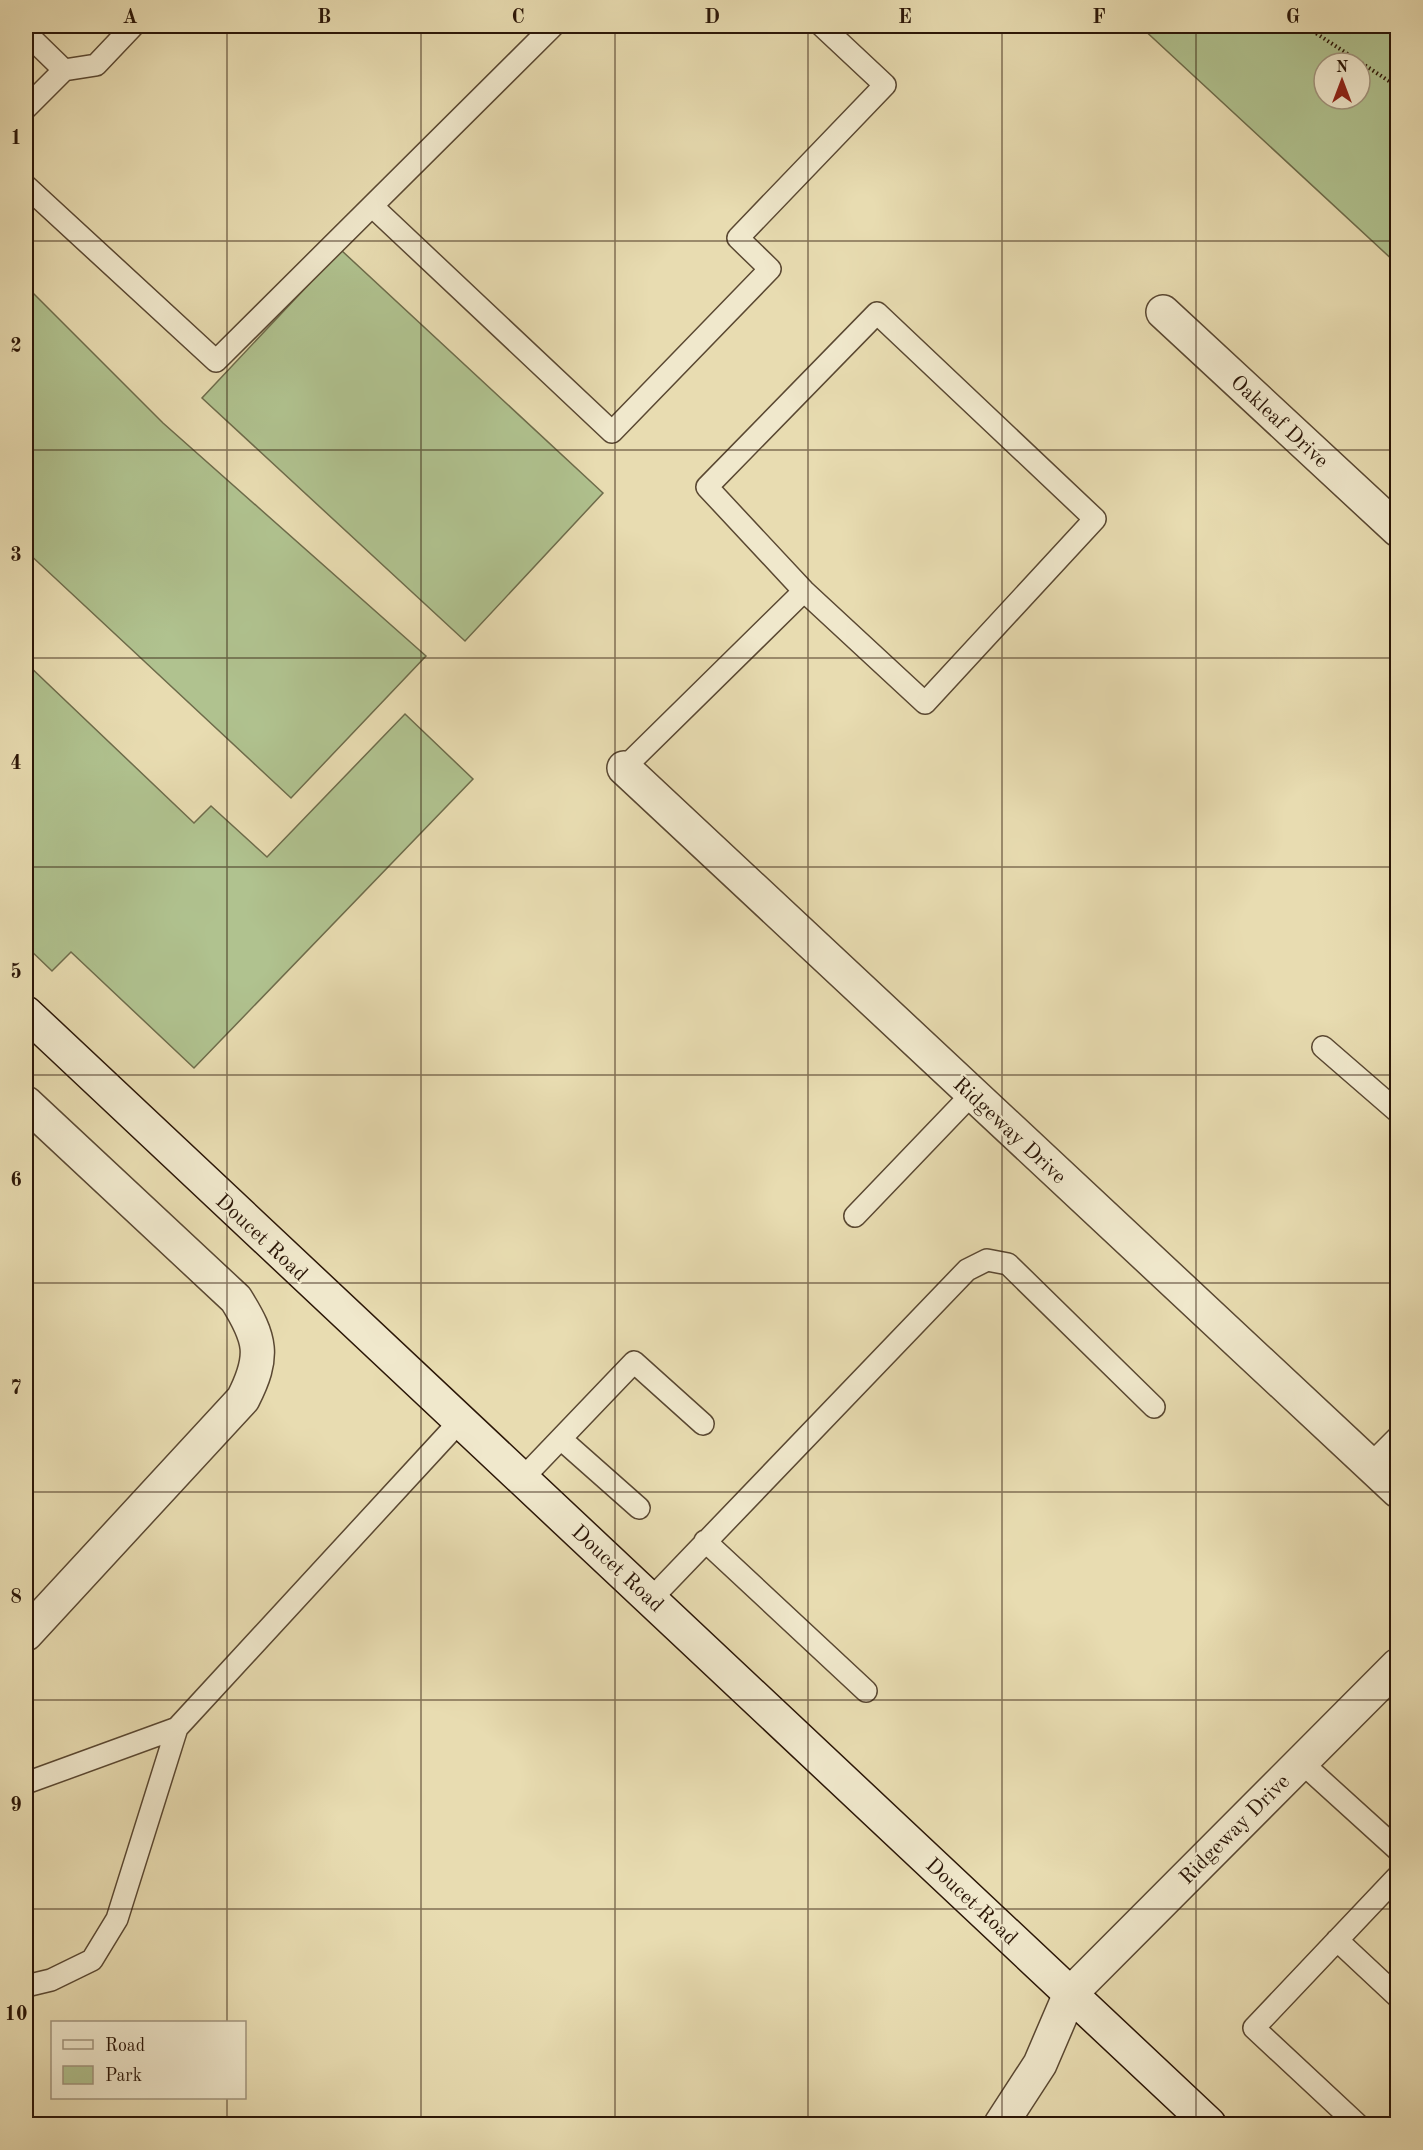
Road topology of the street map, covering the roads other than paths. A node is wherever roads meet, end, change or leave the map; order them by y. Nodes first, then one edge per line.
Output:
1 (133, 26) edge
2 (553, 26) edge
3 (822, 26) edge
4 (26, 33) edge
5 (64, 70) junction
6 (26, 108) edge
7 (26, 186) edge
8 (372, 206) junction
9 (1163, 312) dead end
10 (1398, 530) edge
11 (804, 591) junction
12 (624, 768) joint
13 (26, 1013) edge
14 (1323, 1047) dead end
15 (972, 1094) junction
16 (26, 1103) edge
17 (1398, 1112) edge
18 (855, 1216) dead end
19 (1154, 1407) dead end
20 (460, 1421) junction
21 (703, 1424) dead end
22 (1398, 1437) edge
23 (561, 1439) junction
24 (1370, 1466) junction
25 (522, 1479) junction
26 (1398, 1491) edge
27 (639, 1508) dead end
28 (705, 1541) junction
29 (651, 1599) junction
30 (26, 1634) edge
31 (1398, 1665) edge
32 (866, 1691) dead end
33 (177, 1728) junction
34 (1301, 1762) junction
35 (26, 1784) edge
36 (1398, 1850) edge
37 (1398, 1876) edge
38 (1337, 1940) junction
39 (26, 1986) edge
40 (1070, 1994) junction
41 (1398, 1997) edge
42 (1001, 2124) edge
43 (1209, 2124) edge
44 (1357, 2124) edge

1 - 5 lane
2 - 8 lane
3 - 8 lane
4 - 5 lane
5 - 6 lane
7 - 8 lane
9 - 10 street, Oakleaf Drive
11 - 11 lane
11 - 12 lane
12 - 15 street, Ridgeway Drive
13 - 20 street, Doucet Road
14 - 17 lane
15 - 18 lane
15 - 24 street, Ridgeway Drive
16 - 30 street
19 - 28 lane
20 - 25 street, Doucet Road
20 - 33 lane
21 - 23 lane
22 - 24 lane
23 - 25 lane
23 - 27 lane
24 - 26 street, Ridgeway Drive
25 - 29 street, Doucet Road
28 - 29 lane
28 - 32 lane
29 - 40 street, Doucet Road
31 - 34 street, Ridgeway Drive
33 - 35 lane
33 - 39 lane
34 - 36 lane
34 - 40 street, Ridgeway Drive
37 - 38 lane
38 - 41 lane
38 - 44 lane
40 - 42 street
40 - 43 street, Doucet Road

